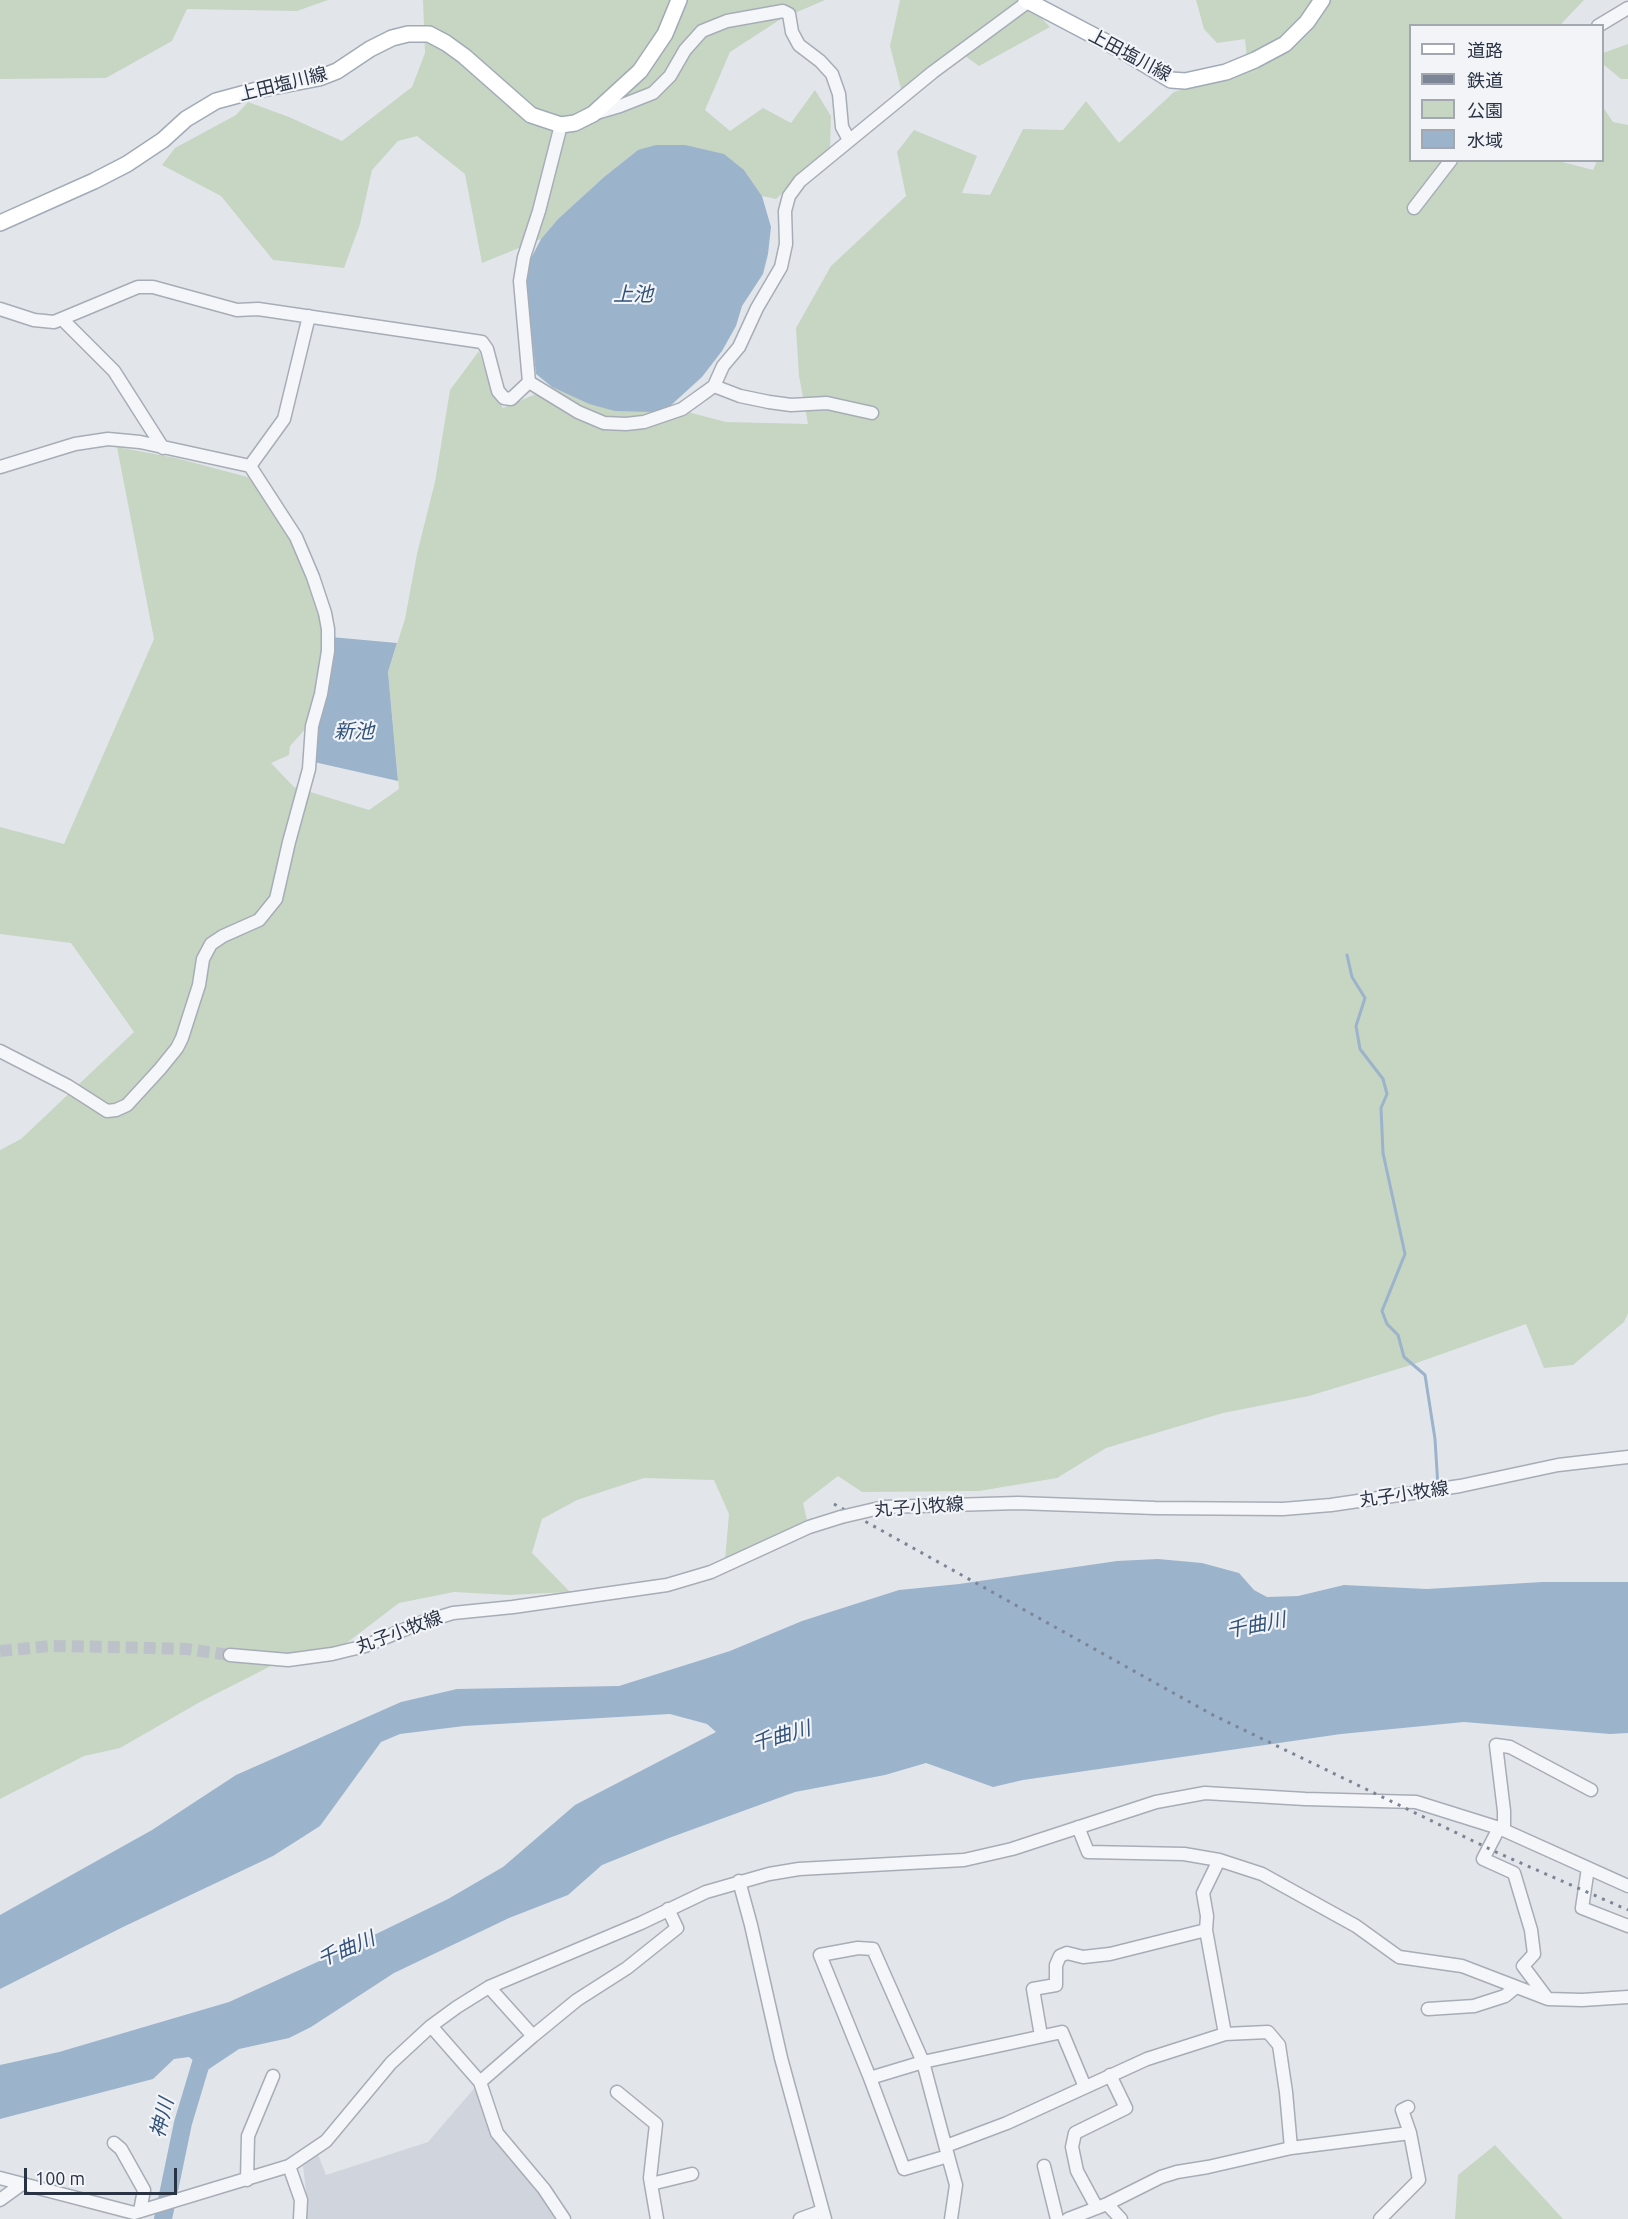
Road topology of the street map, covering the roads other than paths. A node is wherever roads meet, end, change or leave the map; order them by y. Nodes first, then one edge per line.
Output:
1 (679, 0) edge
2 (1322, 0) edge
3 (1028, 1) edge
4 (1628, 8) edge
5 (1601, 24) edge
6 (593, 114) junction
7 (561, 125) junction
8 (849, 140) junction
9 (1449, 162) edge
10 (1414, 207) dead end
11 (0, 224) edge
12 (0, 309) edge
13 (309, 316) junction
14 (62, 320) junction
15 (529, 382) junction
16 (714, 386) junction
17 (872, 413) dead end
18 (163, 448) junction
19 (250, 466) junction
20 (0, 467) edge
21 (0, 1051) edge
22 (1628, 1457) edge
23 (230, 1655) tunnel mouth
24 (1591, 1790) dead end
25 (1078, 1827) junction
26 (1502, 1829) junction
27 (1219, 1860) junction
28 (1587, 1868) junction
29 (739, 1881) junction
30 (1628, 1886) edge
31 (668, 1909) junction
32 (1628, 1926) edge
33 (1206, 1930) junction
34 (489, 1987) junction
35 (1516, 1987) junction
36 (1628, 1997) edge
37 (1548, 1999) junction
38 (1428, 2009) dead end
39 (431, 2026) junction
40 (1225, 2034) junction
41 (533, 2036) junction
42 (1041, 2036) junction
43 (923, 2062) junction
44 (1110, 2075) junction
45 (273, 2076) dead end
46 (870, 2078) junction
47 (480, 2082) junction
48 (1085, 2087) junction
49 (618, 2092) dead end
50 (1408, 2107) dead end
51 (1410, 2133) junction
52 (114, 2143) dead end
53 (1291, 2148) junction
54 (947, 2151) junction
55 (289, 2166) junction
56 (1044, 2166) dead end
57 (692, 2174) dead end
58 (0, 2178) edge
59 (246, 2180) junction
60 (22, 2184) junction
61 (651, 2184) junction
62 (0, 2200) edge
63 (1102, 2206) junction
64 (135, 2214) edge
65 (824, 2215) edge
66 (300, 2219) edge
67 (564, 2219) edge
68 (657, 2219) edge
69 (800, 2219) edge
70 (951, 2219) edge
71 (1058, 2219) edge
72 (1068, 2219) edge
73 (1121, 2219) edge
74 (1380, 2219) edge

1 - 6 main road
2 - 3 main road, 上田塩川線
3 - 8 street
4 - 5 street
6 - 7 main road
6 - 8 street
7 - 11 main road, 上田塩川線
7 - 15 street
8 - 16 street
9 - 10 street
12 - 14 street
13 - 14 street
13 - 15 street
13 - 19 street
14 - 18 street
15 - 16 street
16 - 17 street
18 - 19 street
18 - 20 street
19 - 21 street
22 - 23 street, 丸子小牧線, bridge
24 - 26 street
25 - 26 street
25 - 27 street
25 - 29 street
26 - 28 street
26 - 37 street
27 - 33 street
27 - 35 street
28 - 30 street
28 - 32 street
29 - 31 street
29 - 65 street
31 - 34 street
31 - 41 street
33 - 40 street
33 - 42 street
34 - 39 street
34 - 41 street
35 - 37 street
35 - 38 street
36 - 37 street
39 - 47 street
39 - 55 street
40 - 44 street
40 - 53 street
41 - 47 street
42 - 43 street
42 - 48 street
43 - 46 street
43 - 46 street
43 - 54 street
44 - 48 street
44 - 63 street
45 - 59 street
46 - 54 street
47 - 67 street
48 - 54 street
49 - 61 street
50 - 51 street
51 - 53 street
51 - 74 street
52 - 64 street
53 - 63 street
54 - 70 street
55 - 59 street
55 - 66 street
56 - 71 street
57 - 61 street
58 - 60 street
59 - 64 street
60 - 62 street
60 - 64 street
61 - 68 street
63 - 72 street
63 - 73 street
65 - 69 street

